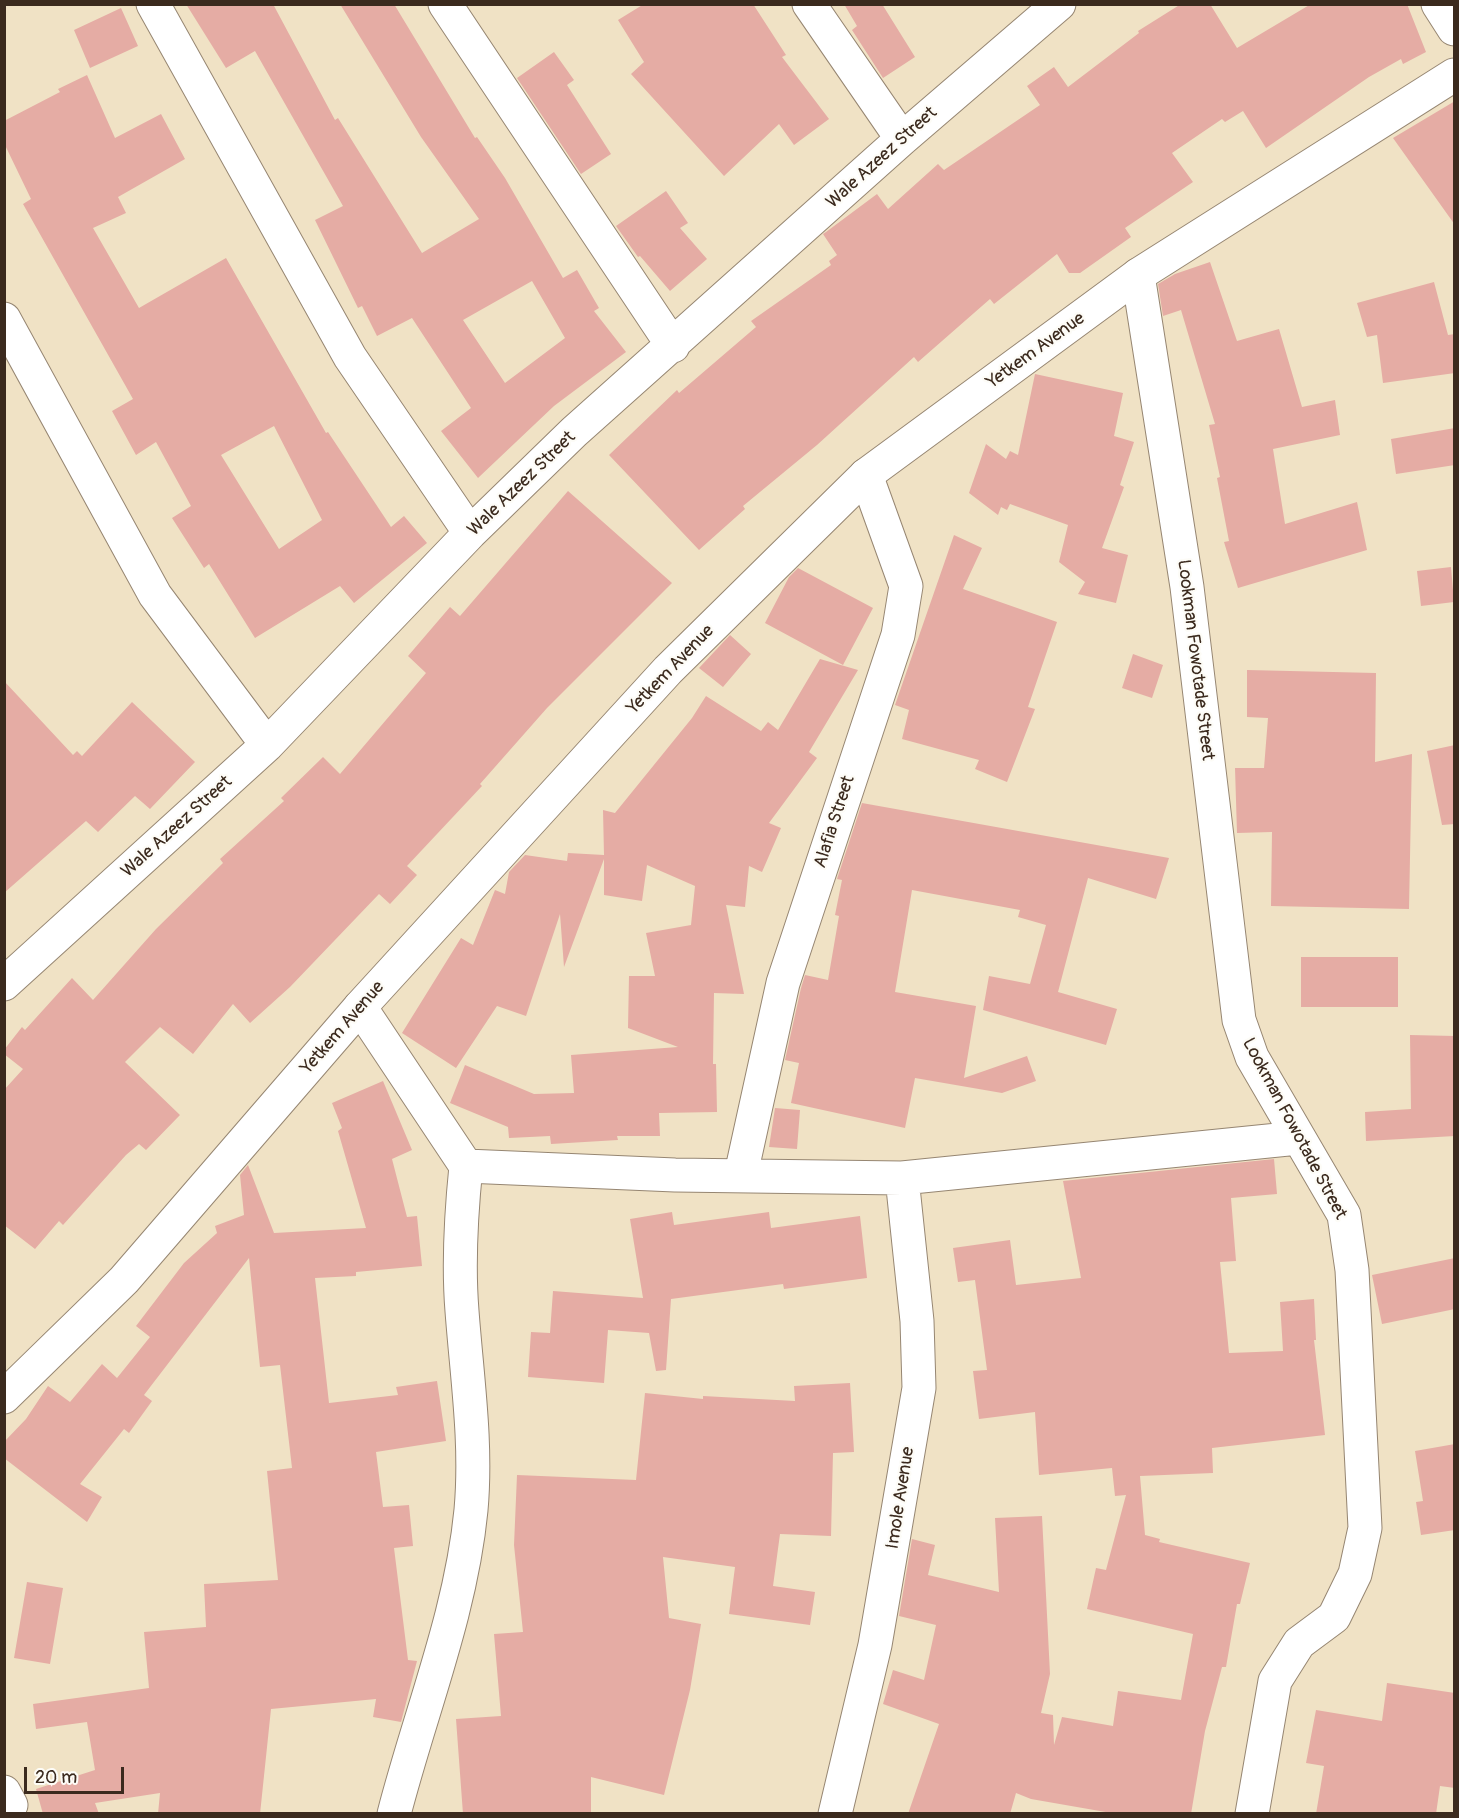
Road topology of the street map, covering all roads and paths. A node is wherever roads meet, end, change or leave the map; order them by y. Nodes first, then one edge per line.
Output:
1 (153, 4) edge
2 (445, 4) edge
3 (809, 4) edge
4 (1059, 4) edge
5 (1438, 4) edge
6 (1455, 29) edge
7 (1455, 75) edge
8 (902, 139) junction
9 (1138, 275) junction
10 (4, 319) edge
11 (673, 346) junction
12 (866, 475) junction
13 (470, 533) junction
14 (267, 745) junction
15 (4, 984) edge
16 (360, 1007) junction
17 (1298, 1138) junction
18 (466, 1166) junction
19 (741, 1174) junction
20 (902, 1178) junction
21 (4, 1397) edge
22 (394, 1814) edge
23 (835, 1814) edge
24 (1252, 1814) edge

1 - 13 street
2 - 11 street
3 - 8 street
4 - 8 street, Wale Azeez Street
5 - 6 street
7 - 9 street, Yetkem Avenue
8 - 11 street, Wale Azeez Street
9 - 12 street, Yetkem Avenue
9 - 17 street, Lookman Fowotade Street
10 - 14 street
11 - 13 street, Wale Azeez Street
12 - 16 street, Yetkem Avenue
12 - 19 street, Alafia Street
13 - 14 street, Wale Azeez Street
14 - 15 street, Wale Azeez Street
16 - 18 street
16 - 21 street, Yetkem Avenue
17 - 20 street
17 - 24 street, Lookman Fowotade Street
18 - 19 street
18 - 22 street
19 - 20 street
20 - 23 street, Imole Avenue

